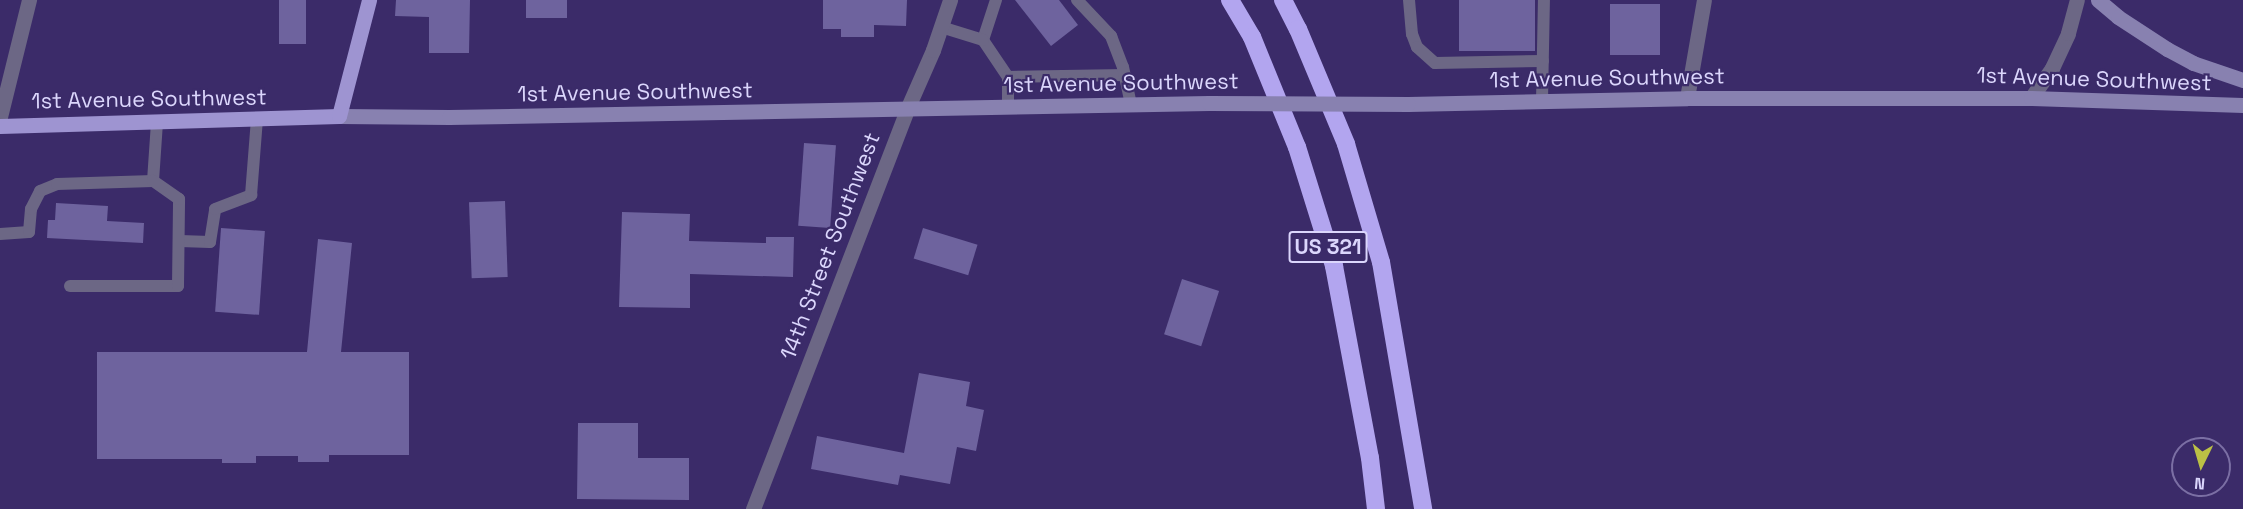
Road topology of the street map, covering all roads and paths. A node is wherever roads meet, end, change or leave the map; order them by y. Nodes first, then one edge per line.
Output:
1 (29, 0) edge
2 (369, 0) edge
3 (950, 0) edge
4 (996, 0) edge
5 (1077, 0) edge
6 (1230, 0) edge
7 (1283, 0) edge
8 (1408, 0) edge
9 (1544, 0) edge
10 (1704, 0) edge
11 (2077, 0) edge
12 (2098, 0) edge
13 (941, 27) junction
14 (983, 40) junction
15 (1543, 61) junction
16 (1125, 75) junction
17 (1008, 77) junction
18 (2243, 80) edge
19 (1687, 98) junction
20 (2031, 98) junction
21 (1542, 101) junction
22 (1131, 105) junction
23 (2243, 105) edge
24 (908, 107) junction
25 (1008, 107) junction
26 (339, 116) junction
27 (0, 117) edge
28 (257, 119) junction
29 (157, 123) junction
30 (0, 126) edge
31 (153, 181) junction
32 (0, 234) edge
33 (180, 241) junction
34 (70, 286) dead end
35 (753, 509) edge
36 (1376, 509) edge
37 (1424, 509) edge

1 - 27 street
2 - 26 main road
3 - 13 street, 14th Street Southwest
4 - 14 lane
5 - 16 lane
6 - 36 highway, US 321
7 - 37 highway, US 321
8 - 15 lane
9 - 15 lane
10 - 19 street
11 - 20 street
12 - 18 main road
13 - 14 lane
13 - 24 street, 14th Street Southwest
14 - 17 lane
15 - 21 lane
16 - 17 lane
16 - 22 lane
17 - 25 lane
19 - 20 main road, 1st Avenue Southwest
19 - 21 main road, 1st Avenue Southwest
20 - 23 main road, 1st Avenue Southwest
21 - 22 main road, 1st Avenue Southwest, bridge
22 - 25 main road, 1st Avenue Southwest
24 - 25 main road, 1st Avenue Southwest
24 - 26 main road, 1st Avenue Southwest
24 - 35 street, 14th Street Southwest
26 - 28 main road, 1st Avenue Southwest
28 - 29 main road, 1st Avenue Southwest
28 - 33 lane
29 - 30 main road, 1st Avenue Southwest
29 - 31 lane
31 - 32 lane
31 - 33 lane
33 - 34 lane

